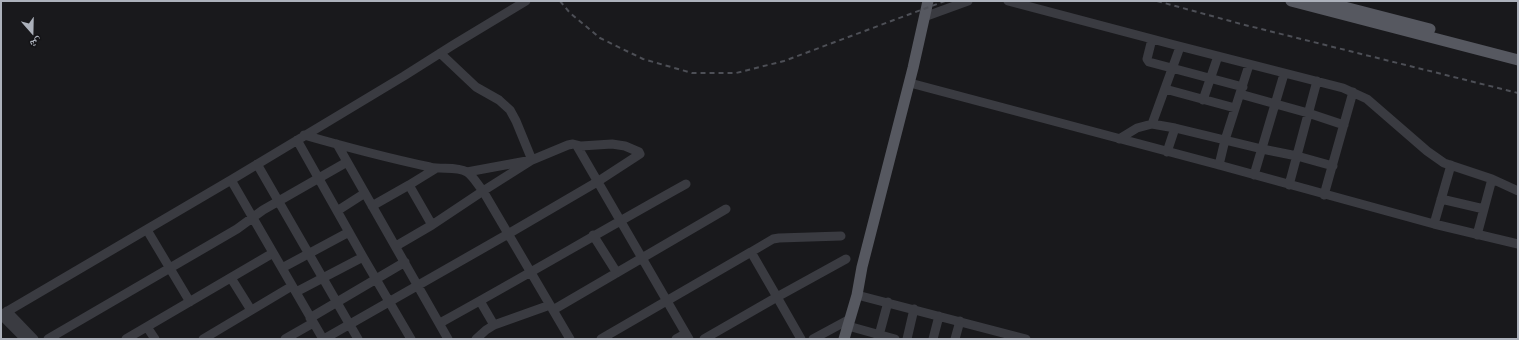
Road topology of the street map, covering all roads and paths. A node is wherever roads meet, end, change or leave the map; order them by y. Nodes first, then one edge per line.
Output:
1 (526, 1) edge
2 (928, 1) edge
3 (968, 1) edge
4 (1008, 1) edge
5 (1291, 1) edge
6 (1321, 1) edge
7 (924, 17) junction
8 (1152, 39) junction
9 (1180, 47) junction
10 (1518, 52) edge
11 (440, 54) junction
12 (1218, 56) junction
13 (1518, 60) edge
14 (1249, 65) junction
15 (1172, 68) junction
16 (1284, 74) junction
17 (1211, 78) junction
18 (1317, 82) junction
19 (910, 83) junction
20 (1165, 89) junction
21 (1241, 90) junction
22 (1353, 92) junction
23 (1204, 100) junction
24 (1275, 104) junction
25 (1235, 108) junction
26 (1308, 114) junction
27 (1152, 124) junction
28 (1344, 125) junction
29 (1175, 128) junction
30 (301, 138) junction
31 (1119, 139) junction
32 (1225, 140) junction
33 (337, 144) junction
34 (577, 146) junction
35 (1262, 149) junction
36 (1167, 152) junction
37 (1297, 156) junction
38 (532, 160) junction
39 (347, 162) junction
40 (257, 164) junction
41 (1219, 165) junction
42 (1451, 165) junction
43 (1333, 166) junction
44 (435, 169) junction
45 (467, 172) junction
46 (1254, 175) junction
47 (318, 178) junction
48 (231, 180) junction
49 (1492, 180) junction
50 (597, 182) junction
51 (686, 184) dead end
52 (1289, 185) junction
53 (409, 186) junction
54 (1518, 190) edge
55 (483, 191) junction
56 (365, 193) junction
57 (1324, 195) junction
58 (1441, 199) junction
59 (279, 201) junction
60 (372, 206) junction
61 (726, 210) dead end
62 (1484, 210) junction
63 (336, 211) junction
64 (252, 218) junction
65 (620, 221) junction
66 (1434, 224) junction
67 (432, 225) junction
68 (147, 230) junction
69 (349, 232) junction
70 (508, 234) junction
71 (593, 235) junction
72 (1477, 235) junction
73 (841, 236) dead end
74 (1518, 244) edge
75 (396, 246) junction
76 (751, 252) junction
77 (273, 253) junction
78 (309, 254) junction
79 (362, 257) junction
80 (641, 259) junction
81 (846, 259) dead end
82 (405, 262) junction
83 (170, 267) junction
84 (282, 268) junction
85 (532, 272) junction
86 (617, 273) junction
87 (231, 278) junction
88 (323, 278) junction
89 (376, 279) junction
90 (418, 285) junction
91 (294, 289) junction
92 (857, 295) junction
93 (777, 297) junction
94 (666, 300) junction
95 (337, 301) junction
96 (480, 301) junction
97 (190, 302) junction
98 (388, 302) junction
99 (888, 302) junction
100 (552, 307) junction
101 (914, 309) junction
102 (251, 310) junction
103 (4, 313) edge
104 (939, 316) junction
105 (312, 320) junction
106 (960, 321) junction
107 (849, 323) junction
108 (350, 324) junction
109 (440, 324) junction
110 (494, 325) junction
111 (147, 327) junction
112 (687, 336) edge
113 (878, 337) edge
114 (444, 338) edge
115 (26, 339) edge
116 (34, 339) edge
117 (48, 339) edge
118 (126, 339) edge
119 (155, 339) edge
120 (203, 339) edge
121 (285, 339) edge
122 (323, 339) edge
123 (358, 339) edge
124 (411, 339) edge
125 (476, 339) edge
126 (570, 339) edge
127 (601, 339) edge
128 (676, 339) edge
129 (704, 339) edge
130 (801, 339) edge
131 (813, 339) edge
132 (844, 339) edge
133 (894, 339) edge
134 (907, 339) edge
135 (932, 339) edge
136 (955, 339) edge
137 (1026, 339) edge

1 - 11 street
2 - 7 main road
3 - 7 street
4 - 8 street
5 - 13 main road
6 - 10 main road
7 - 19 main road
8 - 9 street
8 - 15 street
9 - 12 street
9 - 15 street
11 - 30 street
11 - 38 street
12 - 14 street
12 - 17 street
14 - 16 street
14 - 21 street
15 - 17 street
15 - 20 street
16 - 18 street
16 - 24 street
17 - 21 street
17 - 23 street
18 - 22 street
18 - 26 street
19 - 31 street
19 - 92 main road
20 - 23 street
20 - 27 street
21 - 24 street
21 - 25 street
22 - 28 street
22 - 42 street
23 - 25 street
24 - 26 street
24 - 35 street
25 - 32 street
26 - 28 street
26 - 37 street
27 - 29 street
27 - 31 street
28 - 43 street
29 - 32 street
29 - 36 street
30 - 33 street
30 - 40 street
30 - 47 street
31 - 36 street
32 - 35 street
32 - 41 street
33 - 39 street
33 - 44 street
34 - 38 street
34 - 50 street
34 - 50 street
35 - 37 street
35 - 46 street
36 - 41 street
37 - 43 street
37 - 52 street
38 - 45 street
38 - 55 street
39 - 47 street
39 - 56 street
40 - 48 street
40 - 59 street
41 - 46 street
42 - 49 street
42 - 58 street
43 - 57 street
44 - 45 street
44 - 53 street
45 - 55 street
46 - 52 street
47 - 59 street
47 - 63 street
48 - 64 street
48 - 68 street
49 - 54 street
49 - 62 street
50 - 65 street
50 - 70 street
51 - 65 street
52 - 57 street
53 - 60 street
53 - 67 street
55 - 67 street
55 - 70 street
56 - 60 street
56 - 63 street
57 - 66 street
58 - 62 street
58 - 66 street
59 - 64 street
59 - 78 street
60 - 75 street
61 - 80 street
62 - 72 street
63 - 69 street
64 - 77 street
64 - 83 street
65 - 71 street
65 - 80 street
66 - 72 street
67 - 75 street
68 - 83 street
68 - 103 street
69 - 78 street
69 - 79 street
70 - 85 street
70 - 90 street
71 - 85 street
71 - 86 street
72 - 74 street
73 - 76 street
75 - 82 street
76 - 93 street
76 - 94 street
77 - 84 street
77 - 87 street
78 - 84 street
78 - 88 street
79 - 88 street
79 - 89 street
80 - 86 street
80 - 94 street
81 - 93 street
82 - 89 street
82 - 90 street
83 - 97 street
83 - 117 street
84 - 91 street
85 - 96 street
85 - 100 street
86 - 100 street
87 - 97 street
87 - 102 street
88 - 91 street
88 - 95 street
89 - 95 street
89 - 98 street
90 - 98 street
90 - 109 street
91 - 102 street
91 - 105 street
92 - 99 street
92 - 107 main road
93 - 129 street
93 - 130 street
94 - 112 street
94 - 127 street
95 - 105 street
95 - 108 street
96 - 109 street
96 - 110 street
97 - 111 street
98 - 108 street
98 - 124 street
99 - 101 street
99 - 113 street
100 - 110 street
100 - 126 street
101 - 104 street
101 - 134 street
102 - 120 street
103 - 115 street
103 - 116 street
104 - 106 street
104 - 135 street
105 - 121 street
105 - 122 street
106 - 136 street
106 - 137 street
107 - 113 street
107 - 131 street
107 - 132 main road
108 - 122 street
108 - 123 street
109 - 114 street
110 - 125 street
111 - 118 street
111 - 119 street
112 - 128 street
113 - 133 street

